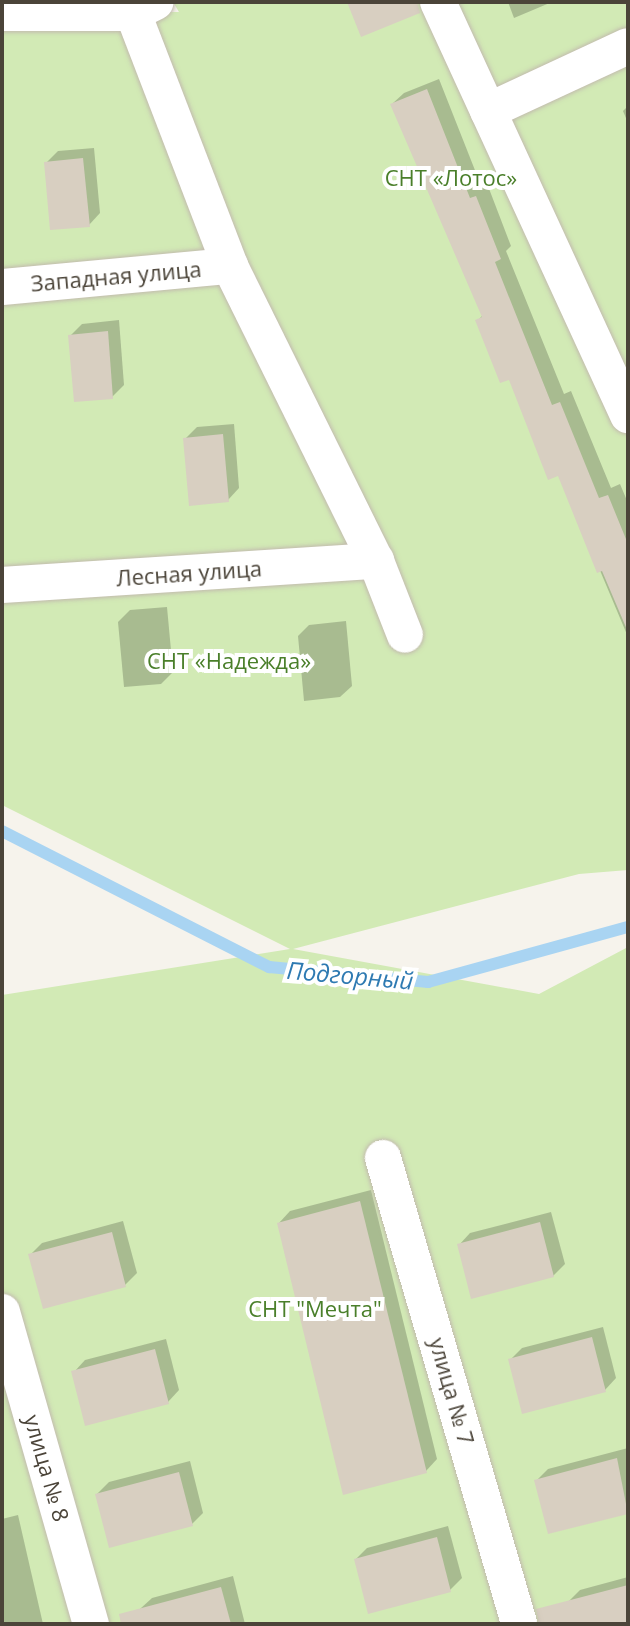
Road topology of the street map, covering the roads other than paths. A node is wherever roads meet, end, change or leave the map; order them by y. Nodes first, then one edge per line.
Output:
1 (438, 2) edge
2 (145, 7) edge
3 (2, 13) edge
4 (628, 46) edge
5 (488, 111) junction
6 (230, 266) junction
7 (2, 287) edge
8 (628, 415) edge
9 (376, 561) junction
10 (2, 585) edge
11 (405, 635) dead end
12 (383, 1158) dead end
13 (2, 1312) edge
14 (91, 1624) edge
15 (519, 1624) edge

1 - 5 street
2 - 3 street
2 - 6 street
4 - 5 street
5 - 8 street
6 - 7 street, Западная улица
6 - 9 street
9 - 10 street, Лесная улица
9 - 11 street
12 - 15 street, улица № 7
13 - 14 street, улица № 8

